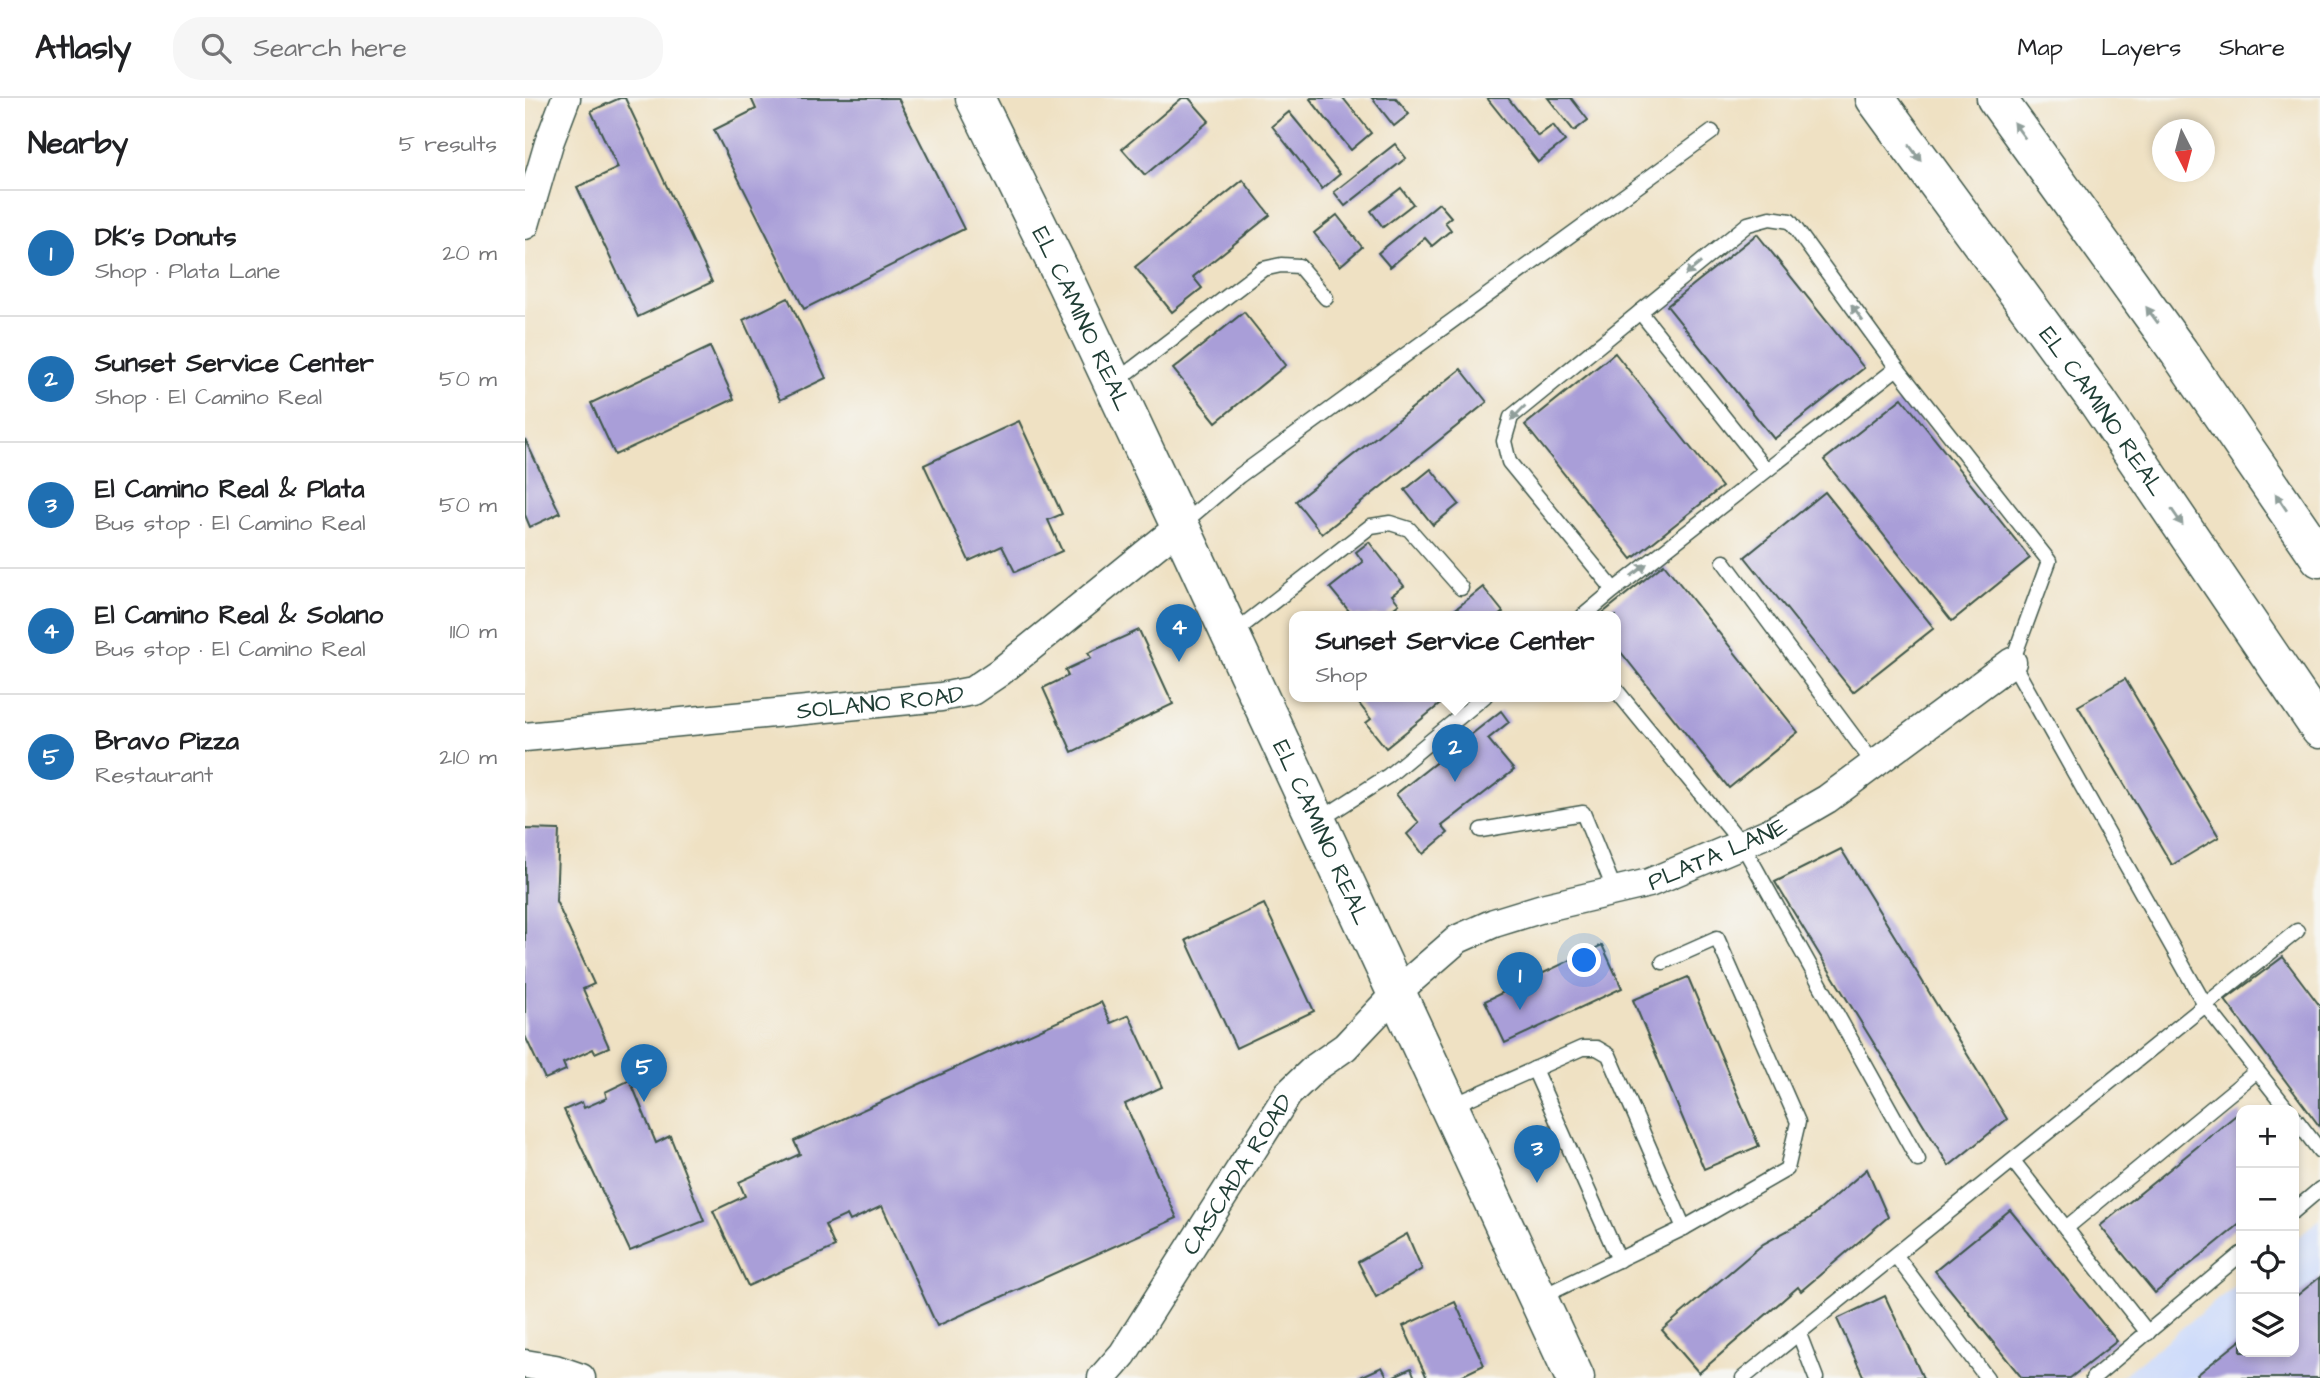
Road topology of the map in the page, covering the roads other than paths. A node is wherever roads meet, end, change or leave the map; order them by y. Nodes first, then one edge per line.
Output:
1 (566, 98) edge
2 (975, 98) edge
3 (1875, 98) edge
4 (1996, 98) edge
5 (1712, 132) dead end
6 (525, 225) edge
7 (1326, 298) dead end
8 (1640, 312) junction
9 (1898, 368) junction
10 (1113, 383) junction
11 (1766, 470) junction
12 (1180, 526) junction
13 (2320, 558) edge
14 (1724, 562) dead end
15 (1461, 589) dead end
16 (1613, 590) junction
17 (1589, 611) edge
18 (1231, 635) junction
19 (2012, 662) junction
20 (1621, 696) edge
21 (1478, 702) edge
22 (2320, 729) edge
23 (525, 737) edge
24 (1874, 764) junction
25 (1317, 822) junction
26 (1481, 831) dead end
27 (1742, 844) junction
28 (1615, 891) junction
29 (2297, 931) dead end
30 (1663, 962) dead end
31 (1397, 992) junction
32 (2205, 1005) junction
33 (1534, 1069) junction
34 (2257, 1071) junction
35 (2284, 1105) edge
36 (1449, 1107) junction
37 (2299, 1124) edge
38 (2320, 1151) edge
39 (1918, 1160) dead end
40 (2013, 1160) junction
41 (2320, 1189) edge
42 (2299, 1206) edge
43 (1683, 1228) junction
44 (2066, 1228) junction
45 (1896, 1256) junction
46 (2236, 1258) edge
47 (1619, 1260) junction
48 (1538, 1299) junction
49 (2148, 1333) junction
50 (1799, 1334) junction
51 (525, 1364) edge
52 (581, 1378) edge
53 (1102, 1378) edge
54 (1575, 1378) edge
55 (1743, 1378) edge
56 (1816, 1378) edge
57 (1987, 1378) edge
58 (2093, 1378) edge

1 - 6 street
2 - 10 main road, EL CAMINO REAL
3 -> 22 main road, EL CAMINO REAL
13 -> 4 main road
5 - 12 lane
7 - 10 lane
9 -> 8 lane
8 - 11 lane
8 -> 16 lane
9 - 11 lane
9 - 19 lane
10 - 12 main road, EL CAMINO REAL
16 -> 11 lane
12 - 18 main road, EL CAMINO REAL
12 - 23 street, SOLANO ROAD
14 - 24 lane
15 - 18 lane
16 - 17 lane
18 - 25 main road, EL CAMINO REAL
19 - 24 street, PLATA LANE
19 - 32 lane
20 - 27 lane
21 - 25 lane
24 - 27 street, PLATA LANE
25 - 31 main road, EL CAMINO REAL
26 - 28 lane
27 - 28 street, PLATA LANE
27 - 39 lane
28 - 31 street, PLATA LANE
29 - 32 lane
30 - 43 lane
31 - 36 main road, EL CAMINO REAL
31 - 53 street, CASCADA ROAD
32 - 34 lane
32 - 40 lane
33 - 36 lane
33 - 43 lane
33 - 47 lane
34 - 35 lane
34 - 44 lane
36 - 48 main road, EL CAMINO REAL
37 - 38 lane
40 - 44 lane
40 - 45 lane
41 - 42 lane
43 - 47 lane
44 - 49 lane
45 - 50 lane
45 - 57 lane
46 - 49 lane
47 - 48 lane
48 - 54 main road, EL CAMINO REAL
49 - 58 lane
50 - 55 lane
50 - 56 lane
51 - 52 street

